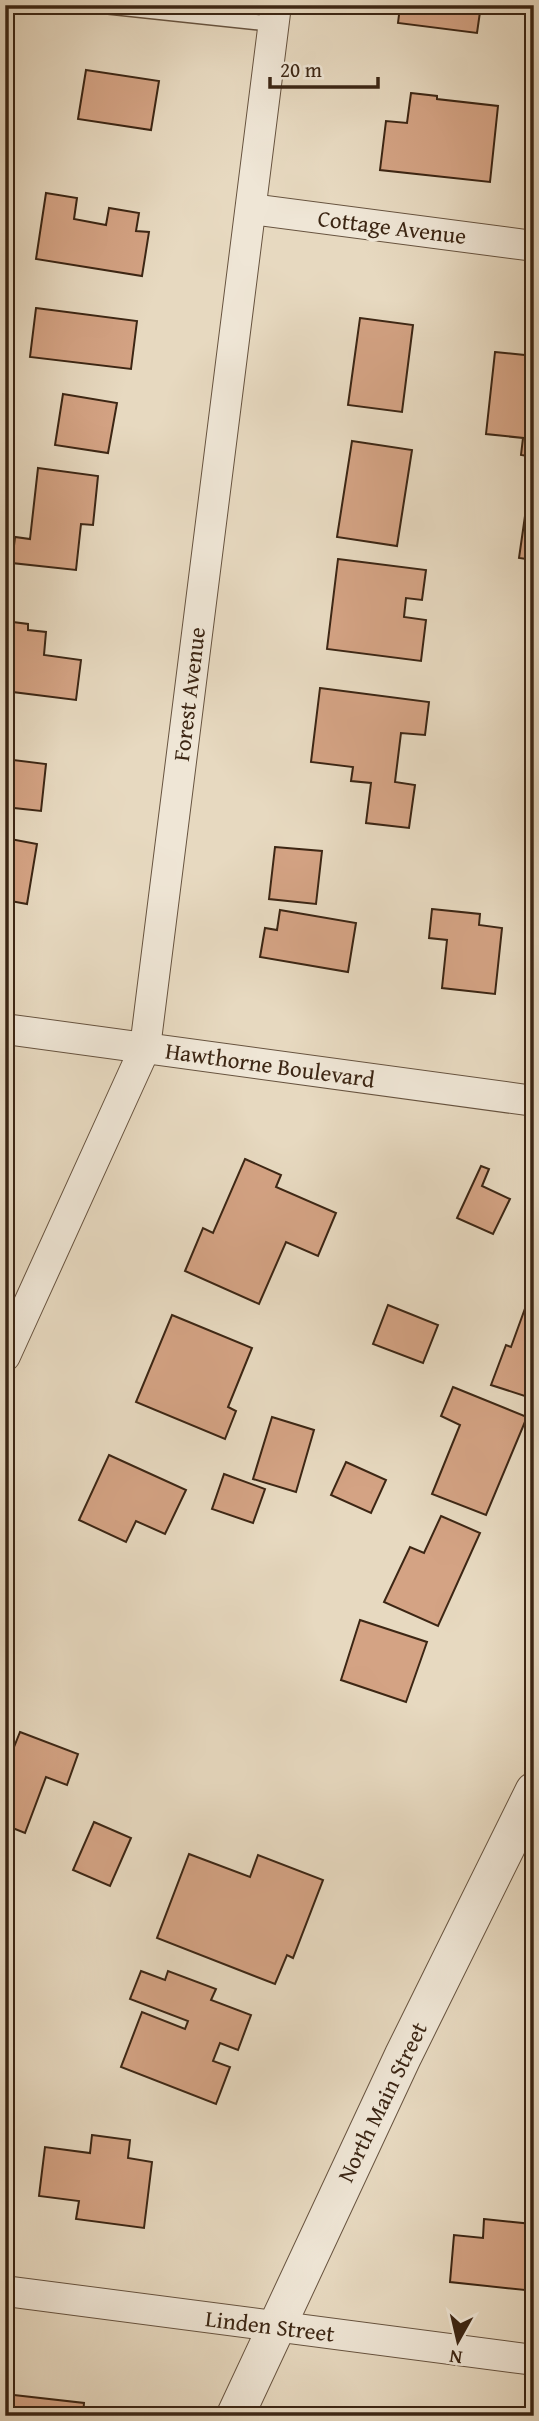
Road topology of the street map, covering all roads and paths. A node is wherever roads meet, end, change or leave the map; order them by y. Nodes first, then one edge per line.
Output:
1 (94, 5) edge
2 (275, 15) edge
3 (251, 209) junction
4 (534, 246) edge
5 (5, 1029) edge
6 (145, 1048) junction
7 (534, 1101) edge
8 (5, 1356) edge
9 (534, 1791) edge
10 (5, 2291) edge
11 (275, 2327) junction
12 (534, 2360) edge
13 (235, 2416) edge

1 - 2 lane
2 - 3 street, Forest Avenue
3 - 4 street, Cottage Avenue
3 - 6 street, Forest Avenue
5 - 6 street, Hawthorne Boulevard
6 - 7 street, Hawthorne Boulevard
6 - 8 street, Forest Avenue
9 - 11 street, North Main Street
10 - 11 street, Linden Street
11 - 12 street, Linden Street
11 - 13 street, North Main Street

